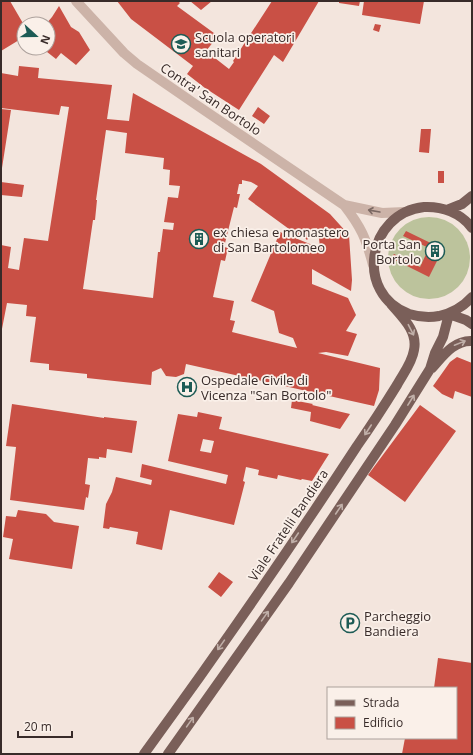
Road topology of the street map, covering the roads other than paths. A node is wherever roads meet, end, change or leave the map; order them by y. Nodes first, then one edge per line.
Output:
1 (76, 1) edge
2 (472, 196) edge
3 (344, 205) junction
4 (447, 210) junction
5 (405, 212) junction
6 (472, 228) edge
7 (373, 265) junction
8 (472, 296) edge
9 (391, 304) junction
10 (449, 314) junction
11 (472, 324) edge
12 (472, 341) edge
13 (430, 369) junction
14 (144, 754) edge
15 (168, 754) edge

1 - 3 street, Contra' San Bortolo
2 - 4 main road
5 -> 3 street, Contra' San Bortolo
3 - 7 street, Contra' San Bortolo
4 - 5 main road
4 - 6 main road
5 - 7 main road
7 - 9 main road, Viale Fratelli Bandiera
8 - 10 main road
9 - 10 main road
9 -> 14 main road, Viale Fratelli Bandiera
10 - 11 main road
10 - 13 main road
13 -> 12 main road
15 -> 13 main road

